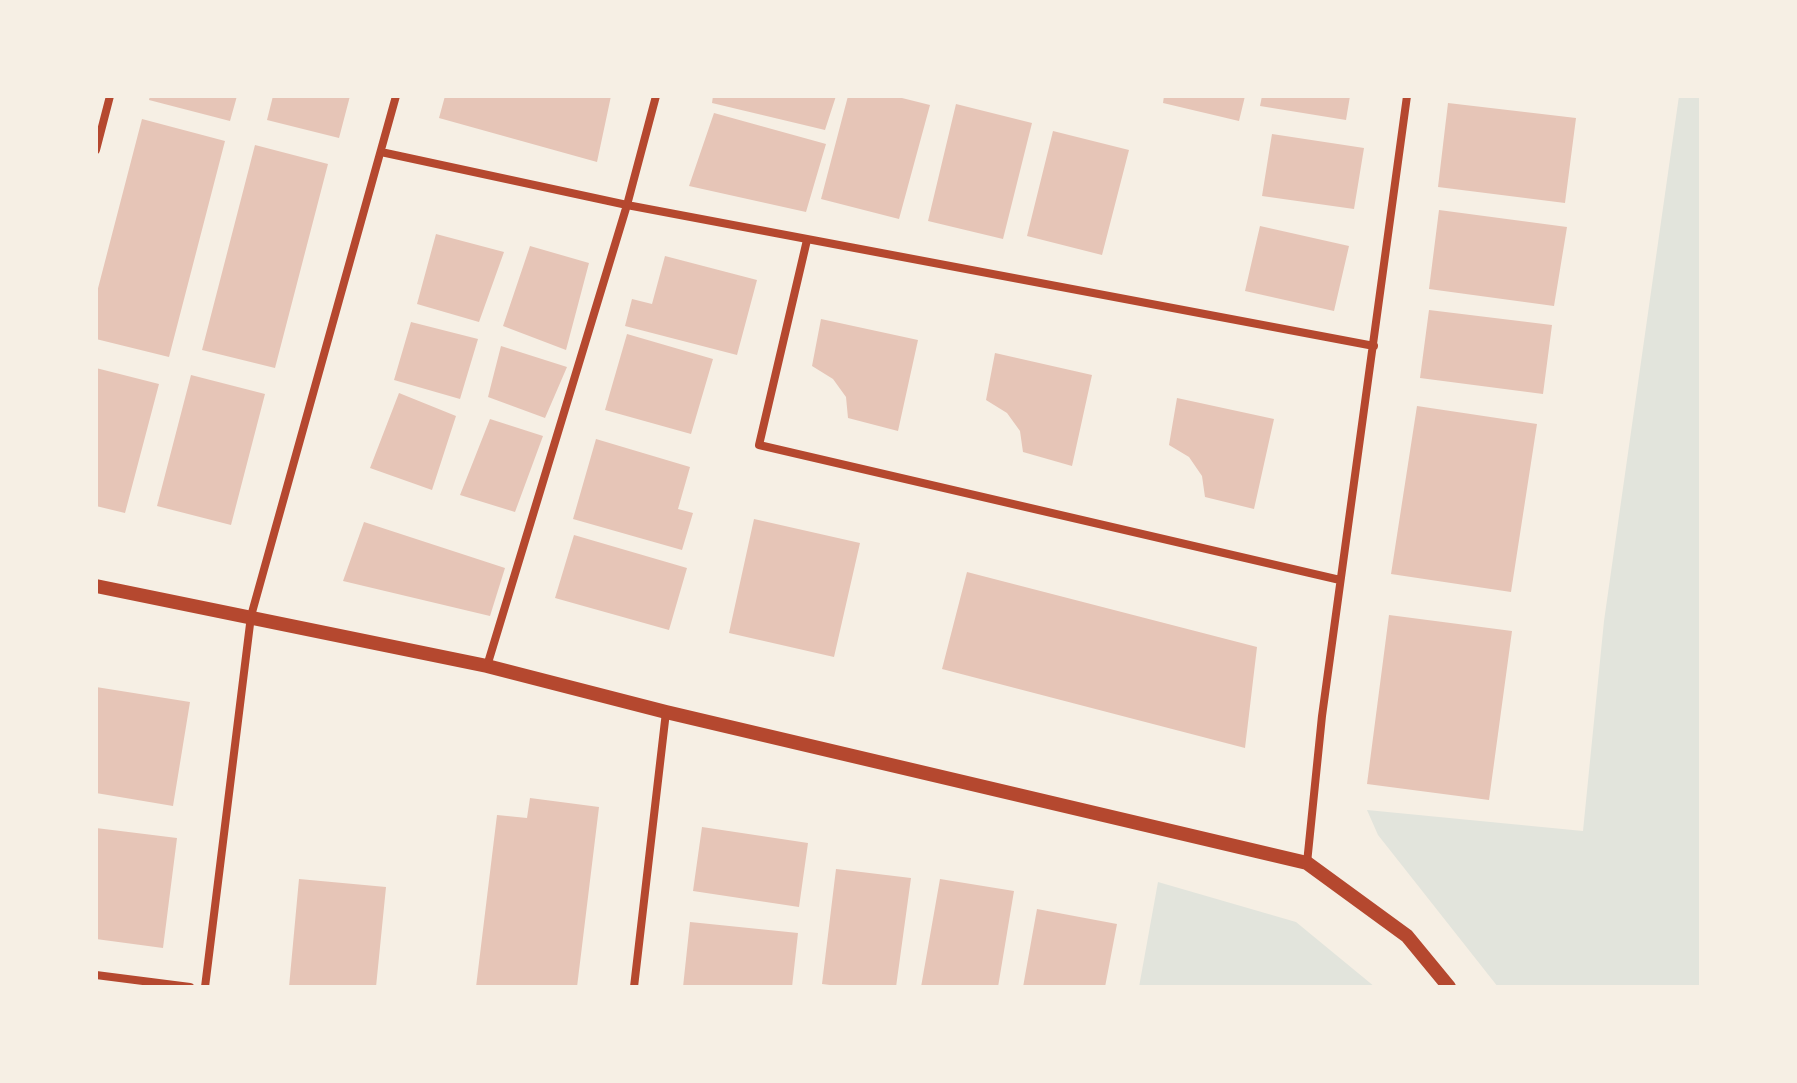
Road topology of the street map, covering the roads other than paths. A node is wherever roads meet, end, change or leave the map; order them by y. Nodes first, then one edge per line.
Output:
1 (110, 96) edge
2 (396, 96) edge
3 (656, 96) edge
4 (1407, 96) edge
5 (96, 150) edge
6 (381, 152) junction
7 (627, 205) junction
8 (807, 240) junction
9 (1374, 346) junction
10 (1340, 580) junction
11 (96, 586) edge
12 (251, 616) junction
13 (487, 666) junction
14 (666, 712) junction
15 (1307, 863) junction
16 (96, 975) edge
17 (190, 987) edge
18 (205, 987) edge
19 (634, 987) edge
20 (1449, 987) edge

1 - 5 street
2 - 6 street
3 - 7 street
4 - 9 street
6 - 7 street
6 - 12 street
7 - 8 street
7 - 13 street
8 - 9 street
8 - 10 street
9 - 10 street
10 - 15 street
11 - 12 street
12 - 13 street
12 - 18 street
13 - 14 street
14 - 15 street
14 - 19 street
15 - 20 street
16 - 17 street

